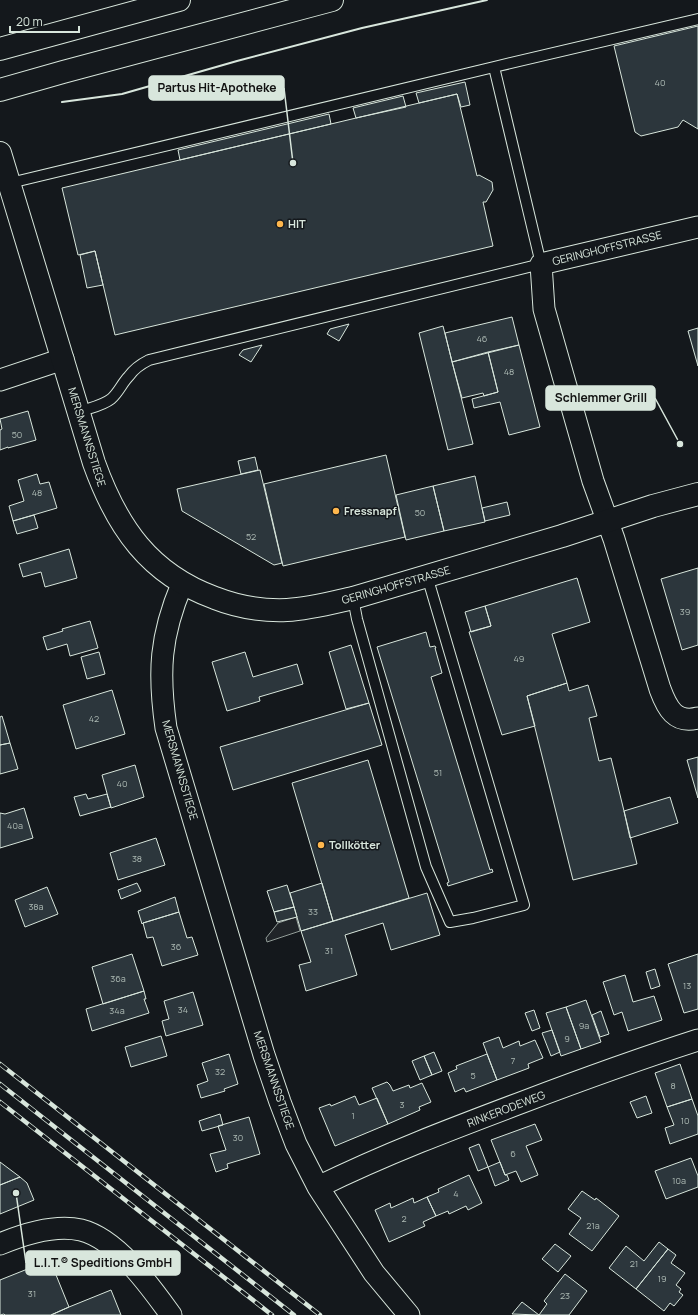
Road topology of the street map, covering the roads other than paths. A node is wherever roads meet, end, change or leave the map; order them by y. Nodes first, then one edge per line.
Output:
1 (179, 0) edge
2 (332, 0) edge
3 (698, 19) edge
4 (0, 49) edge
5 (494, 67) junction
6 (0, 90) edge
7 (0, 152) edge
8 (10, 183) junction
9 (698, 227) edge
10 (541, 264) junction
11 (63, 359) junction
12 (0, 380) edge
13 (79, 412) junction
14 (698, 494) edge
15 (607, 521) junction
16 (427, 576) junction
17 (182, 584) junction
18 (353, 598) junction
19 (698, 718) edge
20 (698, 1040) edge
21 (318, 1187) junction
22 (0, 1244) edge
23 (171, 1315) edge
24 (409, 1315) edge

1 - 4 main road
2 - 6 main road
3 - 5 lane
5 - 8 lane
5 - 10 lane
7 - 8 main road, MERSMANNSSTIEGE
8 - 11 main road, MERSMANNSSTIEGE
9 - 10 street, GERINGHOFFSTRASSE
10 - 13 lane
10 - 15 street, GERINGHOFFSTRASSE
11 - 12 street
11 - 13 main road, MERSMANNSSTIEGE
13 - 17 main road, MERSMANNSSTIEGE
14 - 15 main road, GERINGHOFFSTRASSE
15 - 16 main road, GERINGHOFFSTRASSE
15 - 19 street, GERINGHOFFSTRASSE
16 - 18 main road, GERINGHOFFSTRASSE
16 - 18 lane
17 - 18 main road, GERINGHOFFSTRASSE
17 - 21 street, MERSMANNSSTIEGE
20 - 21 street, RINKERODEWEG
21 - 24 street, MERSMANNSSTIEGE
22 - 23 street

